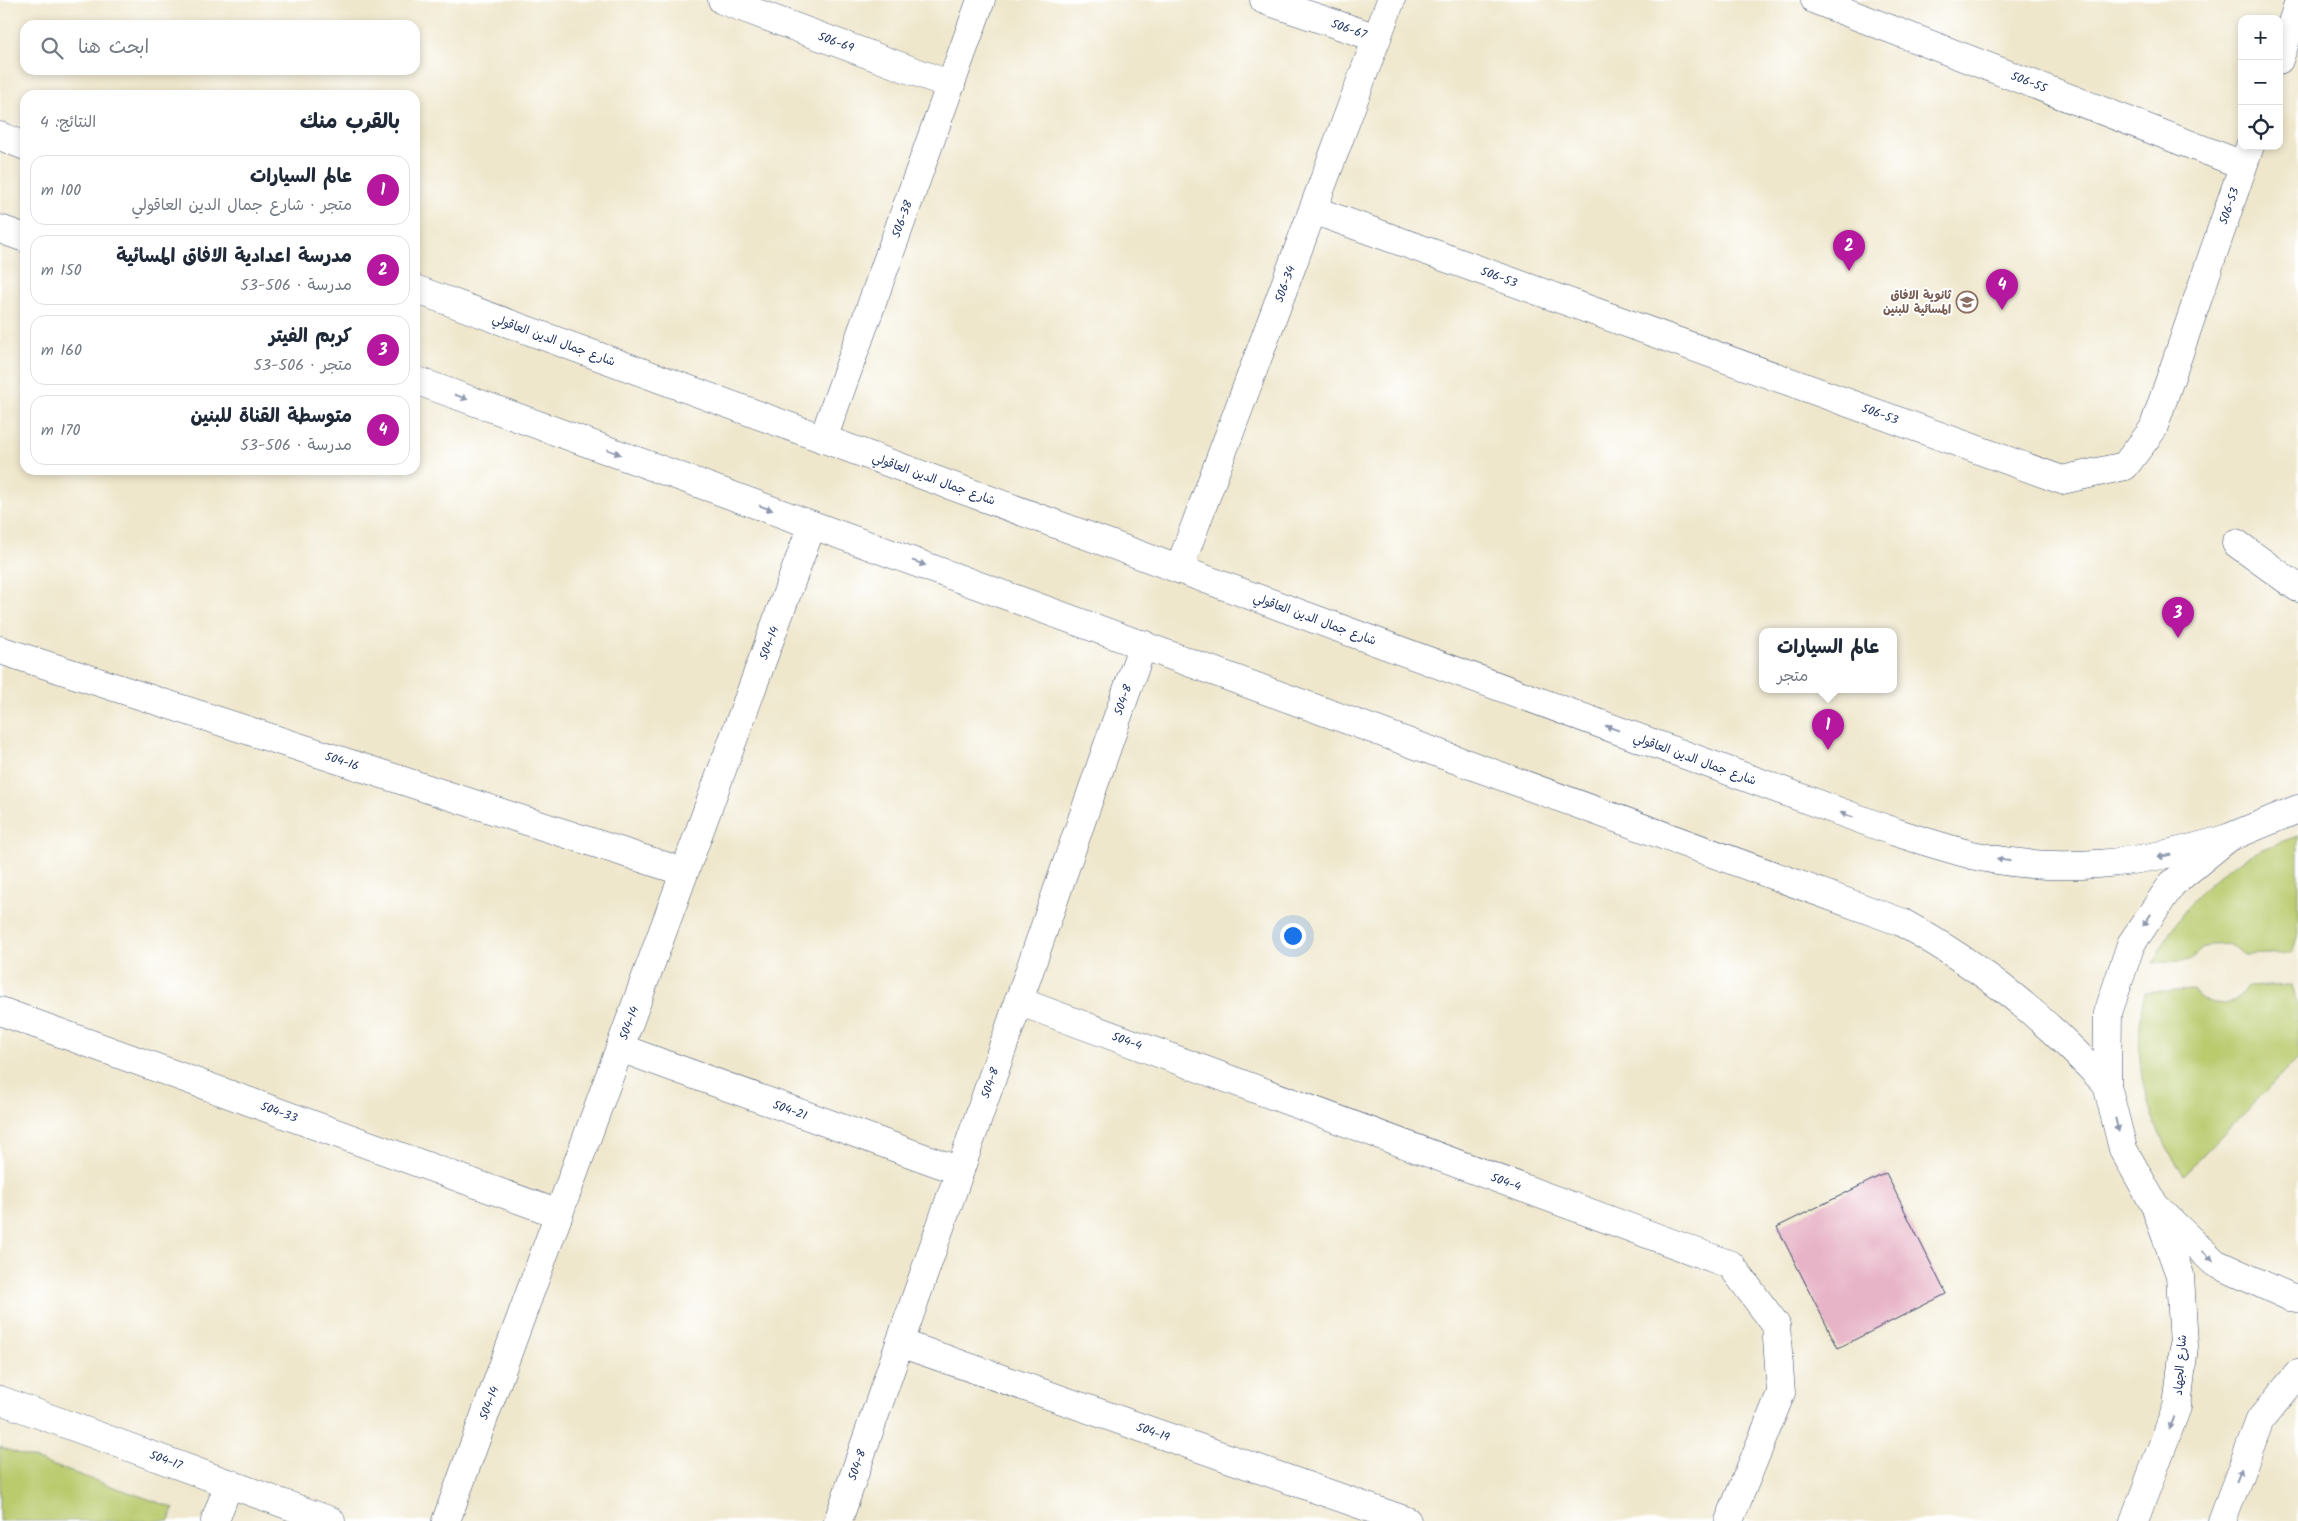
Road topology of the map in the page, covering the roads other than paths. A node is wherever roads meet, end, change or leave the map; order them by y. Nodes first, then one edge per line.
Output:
1 (722, 0) edge
2 (981, 0) edge
3 (1264, 0) edge
4 (1391, 0) edge
5 (1815, 0) edge
6 (2298, 5) edge
7 (1377, 38) junction
8 (2283, 48) edge
9 (951, 85) junction
10 (0, 136) edge
11 (20, 144) edge
12 (2246, 156) edge
13 (1313, 210) junction
14 (0, 229) edge
15 (20, 236) edge
16 (420, 291) edge
17 (420, 382) edge
18 (823, 439) junction
19 (812, 524) junction
20 (2236, 542) dead end
21 (1179, 569) junction
22 (2298, 588) edge
23 (1142, 644) junction
24 (0, 650) edge
25 (2298, 810) edge
26 (2228, 838) junction
27 (684, 872) junction
28 (1018, 1001) junction
29 (0, 1011) edge
30 (620, 1048) junction
31 (2107, 1085) junction
32 (960, 1171) junction
33 (2155, 1206) junction
34 (559, 1214) junction
35 (2298, 1298) edge
36 (900, 1343) junction
37 (2298, 1374) edge
38 (0, 1400) edge
39 (229, 1483) junction
40 (215, 1521) edge
41 (332, 1521) edge
42 (446, 1521) edge
43 (838, 1521) edge
44 (1407, 1521) edge
45 (1729, 1521) edge
46 (2134, 1521) edge
47 (2222, 1521) edge

1 - 9 street, 506-69
2 - 9 street, 506-38
3 - 7 street, 506-67
4 - 7 street, 506-34
5 - 12 street, 506-55
6 - 8 street
7 - 13 street, 506-34
9 - 18 street, 506-38
10 - 11 street
12 - 13 street, 506-53
13 - 21 street, 506-34
14 - 15 street
16 - 18 street, شارع جمال الدين العاقولي
17 -> 19 street
18 - 21 street, شارع جمال الدين العاقولي
19 -> 23 street
19 - 27 street, 504-14
20 - 22 street
26 -> 21 street, شارع جمال الدين العاقولي
23 - 28 street, 504-8
23 - 31 street
24 - 27 street, 504-16
25 - 26 street
26 -> 31 street
27 - 30 street, 504-14
28 - 32 street, 504-8
28 - 45 street, 504-4
29 - 34 street, 504-33
30 - 32 street, 504-21
30 - 34 street, 504-14
31 -> 33 street
32 - 36 street, 504-8
33 -> 35 street
33 -> 46 street, شارع الجهاد
34 - 42 street, 504-14
36 - 43 street, 504-8
36 - 44 street, 504-19
47 -> 37 street
38 - 39 street, 504-17
39 - 40 street
39 - 41 street, 504-17

